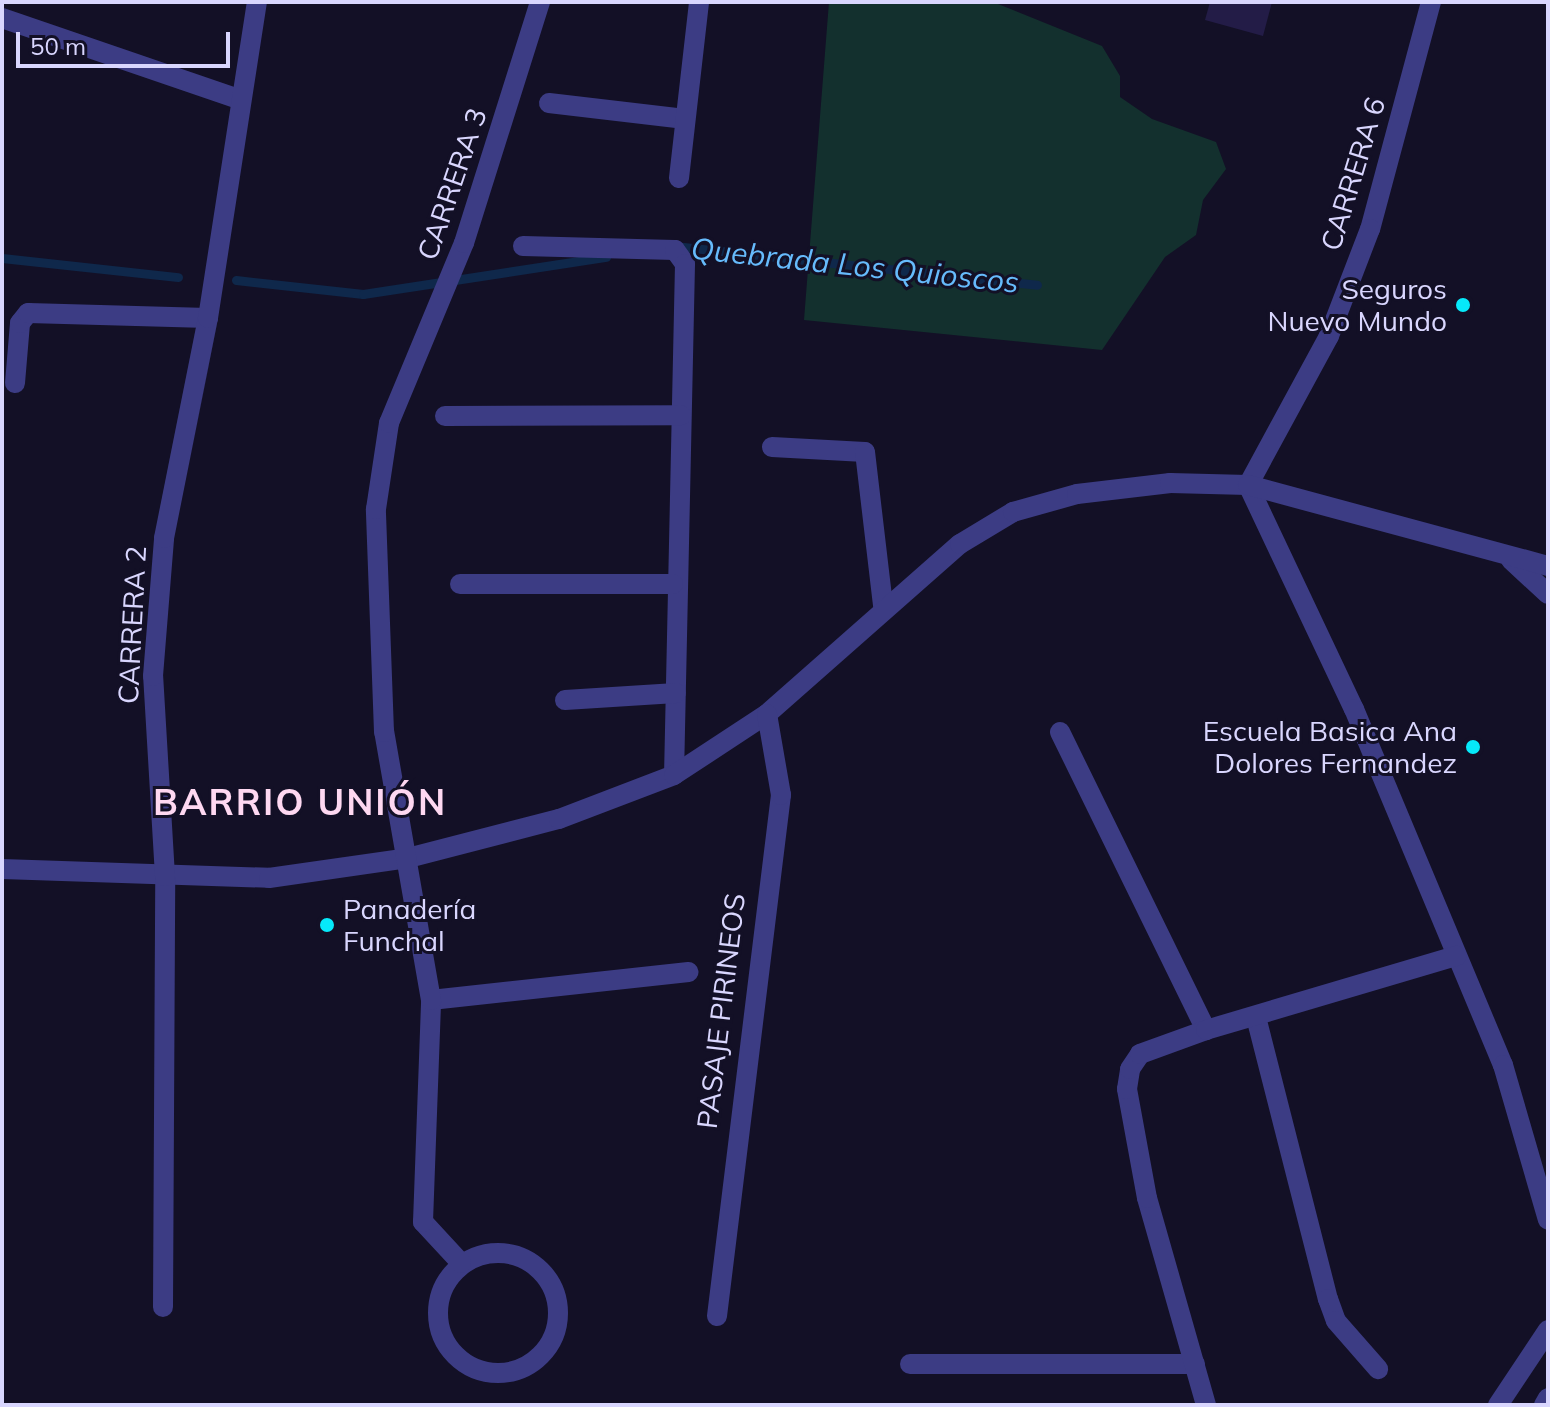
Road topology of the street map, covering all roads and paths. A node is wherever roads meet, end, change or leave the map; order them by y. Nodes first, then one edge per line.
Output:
1 (257, 2) edge
2 (540, 2) edge
3 (699, 2) edge
4 (1428, 3) edge
5 (2, 18) edge
6 (239, 99) junction
7 (549, 103) dead end
8 (685, 119) junction
9 (679, 178) dead end
10 (523, 246) dead end
11 (208, 318) junction
12 (15, 383) dead end
13 (681, 415) junction
14 (445, 416) dead end
15 (772, 447) dead end
16 (1248, 485) junction
17 (1505, 555) junction
18 (1548, 566) edge
19 (460, 584) dead end
20 (673, 584) junction
21 (1548, 594) edge
22 (883, 606) junction
23 (676, 693) junction
24 (565, 700) dead end
25 (767, 714) junction
26 (1060, 732) dead end
27 (674, 775) junction
28 (408, 858) junction
29 (2, 869) edge
30 (165, 876) junction
31 (1456, 956) junction
32 (688, 972) dead end
33 (431, 1000) junction
34 (1256, 1017) junction
35 (1206, 1030) junction
36 (1548, 1220) edge
37 (461, 1263) junction
38 (163, 1307) dead end
39 (717, 1316) dead end
40 (1548, 1330) edge
41 (910, 1364) dead end
42 (1195, 1364) junction
43 (1378, 1369) dead end
44 (1548, 1398) edge
45 (1206, 1405) edge
46 (1498, 1405) edge
47 (1544, 1405) edge

1 - 6 street, CARRERA 2
2 - 28 street, CARRERA 3
3 - 8 street
4 - 16 street, CARRERA 6
5 - 6 street
6 - 11 street, CARRERA 2
7 - 8 street
8 - 9 street
10 - 13 street
11 - 12 street
11 - 30 street, CARRERA 2
13 - 14 street
13 - 20 street
15 - 22 street
16 - 17 street
16 - 22 street
16 - 31 street
17 - 18 street
17 - 21 street
19 - 20 street
20 - 23 street
22 - 25 street
23 - 24 street
23 - 27 street
25 - 27 street
25 - 39 street, PASAJE PIRINEOS
26 - 35 street
27 - 28 street
28 - 30 street
28 - 33 street
29 - 30 street
30 - 38 street, CARRERA 2
31 - 34 street
31 - 36 street
32 - 33 street
33 - 37 street
34 - 35 street
34 - 43 street
35 - 42 street
37 - 37 street
40 - 46 street
41 - 42 street
42 - 45 street
44 - 47 street

